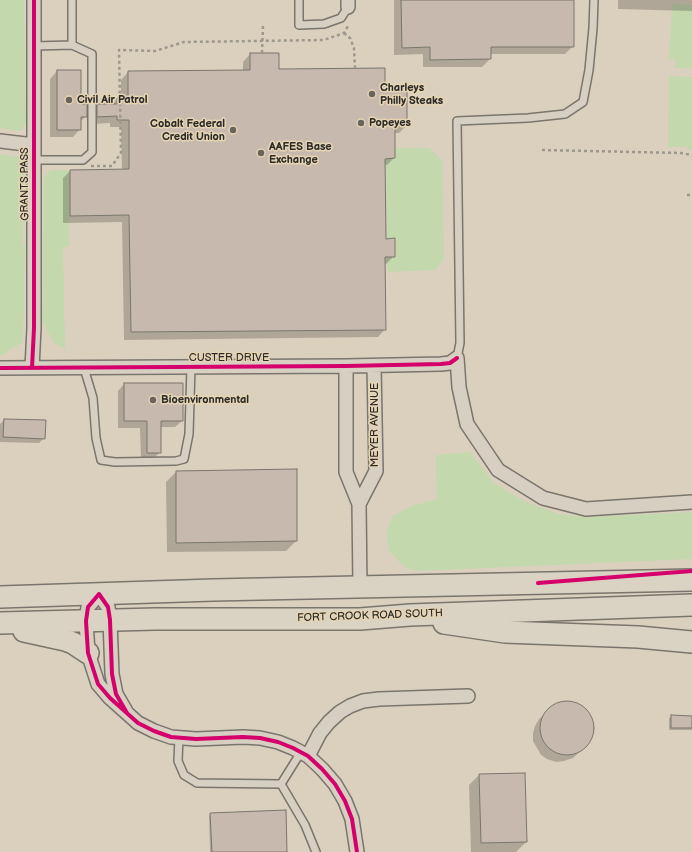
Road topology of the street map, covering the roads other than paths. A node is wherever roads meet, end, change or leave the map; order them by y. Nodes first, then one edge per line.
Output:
1 (34, 0) edge
2 (72, 0) edge
3 (299, 0) edge
4 (594, 0) edge
5 (348, 4) edge
6 (72, 45) junction
7 (34, 46) junction
8 (0, 141) edge
9 (34, 145) junction
10 (34, 160) junction
11 (457, 358) junction
12 (346, 366) junction
13 (374, 366) junction
14 (191, 367) junction
15 (0, 368) edge
16 (32, 368) junction
17 (84, 368) junction
18 (692, 502) edge
19 (359, 504) junction
20 (692, 571) edge
21 (692, 580) edge
22 (538, 583) junction
23 (360, 587) junction
24 (99, 594) junction
25 (0, 597) edge
26 (692, 604) edge
27 (360, 619) junction
28 (110, 620) junction
29 (86, 621) junction
30 (0, 624) edge
31 (0, 627) edge
32 (692, 642) edge
33 (88, 652) junction
34 (468, 696) dead end
35 (127, 713) junction
36 (180, 737) junction
37 (304, 754) junction
38 (281, 784) junction
39 (316, 852) edge
40 (356, 852) edge

1 - 7 street, GRANTS PASS
2 - 6 lane
3 - 5 lane
4 - 11 lane
6 - 7 lane
6 - 10 lane
7 - 9 street, GRANTS PASS
8 - 9 street
9 - 10 street, GRANTS PASS
10 - 16 street, GRANTS PASS
11 - 13 street, CUSTER DRIVE
11 - 18 street
12 - 13 street, CUSTER DRIVE
12 - 14 street, CUSTER DRIVE
12 - 19 street, MEYER AVENUE
13 - 19 street, MEYER AVENUE
14 - 17 street, CUSTER DRIVE
14 - 17 lane
15 - 16 street, CUSTER DRIVE
16 - 17 street, CUSTER DRIVE
19 - 23 street, MEYER AVENUE
20 - 22 main road
21 - 22 main road
22 - 23 main road
23 - 24 main road
23 - 27 main road
24 - 25 main road
24 - 28 street
24 - 29 street
26 - 27 main road, FORT CROOK ROAD SOUTH
27 - 28 main road, FORT CROOK ROAD SOUTH
27 - 32 main road
28 - 29 main road, FORT CROOK ROAD SOUTH
28 - 35 street
29 - 30 main road, FORT CROOK ROAD SOUTH
29 - 33 street
31 - 33 main road
33 - 35 street
34 - 37 street
35 - 36 street
36 - 37 street
36 - 38 lane
37 - 38 lane
37 - 40 street
38 - 39 lane

